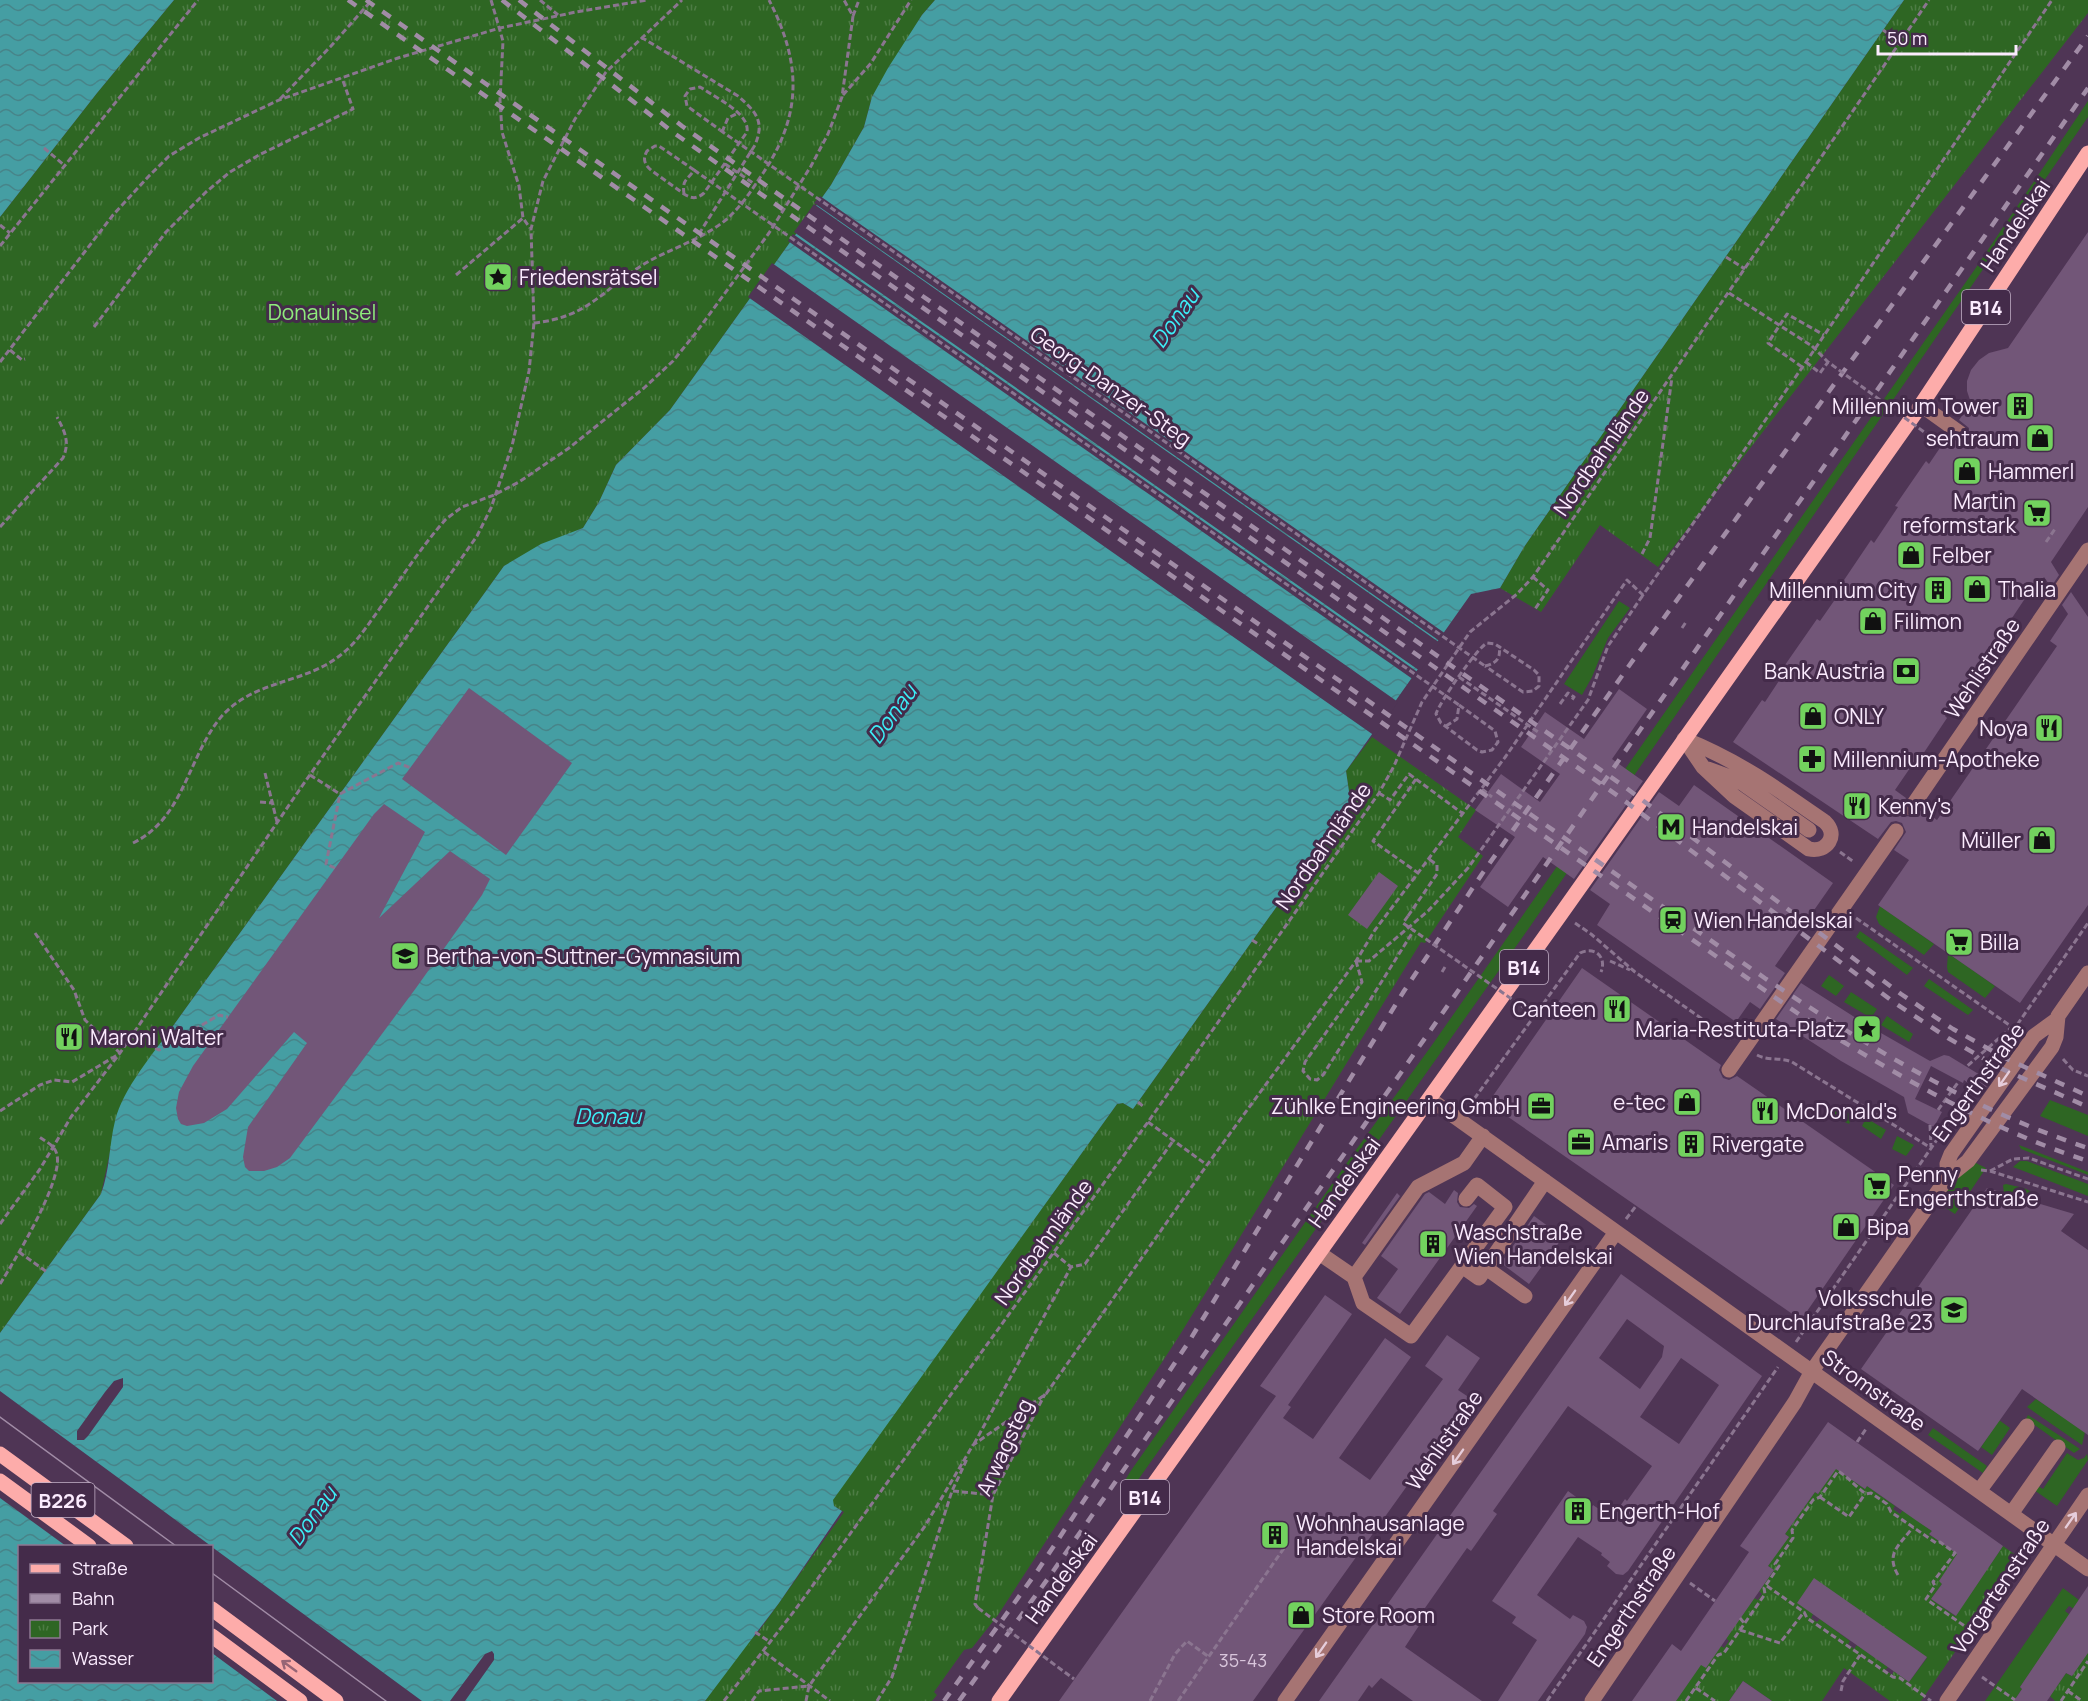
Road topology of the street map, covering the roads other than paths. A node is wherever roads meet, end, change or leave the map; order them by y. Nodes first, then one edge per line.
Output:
1 (2088, 153) edge
2 (1921, 405) junction
3 (1960, 433) dead end
4 (2088, 550) edge
5 (1683, 739) junction
6 (1714, 751) junction
7 (1703, 767) junction
8 (1738, 780) junction
9 (1911, 808) dead end
10 (1809, 830) dead end
11 (1896, 831) dead end
12 (2088, 973) edge
13 (1730, 1070) dead end
14 (1430, 1099) junction
15 (1483, 1137) junction
16 (1545, 1182) junction
17 (1466, 1199) dead end
18 (1616, 1232) junction
19 (1319, 1253) junction
20 (1462, 1266) junction
21 (1486, 1268) junction
22 (1354, 1277) junction
23 (1525, 1296) dead end
24 (1812, 1371) junction
25 (2027, 1426) dead end
26 (2058, 1447) dead end
27 (0, 1455) edge
28 (0, 1481) edge
29 (1979, 1491) junction
30 (2088, 1495) edge
31 (2011, 1514) junction
32 (88, 1545) edge
33 (125, 1545) edge
34 (2053, 1545) junction
35 (2088, 1569) edge
36 (213, 1611) edge
37 (213, 1637) edge
38 (300, 1701) edge
39 (336, 1701) edge
40 (999, 1701) edge
41 (1285, 1701) edge
42 (1592, 1701) edge
43 (1947, 1701) edge

1 - 2 main road, Handelskai / B14
2 - 3 street
2 - 5 main road, Handelskai / B14
4 - 9 street, Wehlistraße
5 - 6 street
5 - 7 street
5 - 14 main road, Handelskai / B14
6 - 7 street
6 - 8 street
7 - 8 street
8 - 10 street
11 - 13 street
12 - 24 street, Engerthstraße
14 - 15 street, Stromstraße
14 - 19 main road, Handelskai / B14
15 - 16 street, Stromstraße
15 - 22 street
16 - 18 street, Stromstraße
16 - 21 street
17 - 20 street
18 - 24 street, Stromstraße
18 -> 41 street, Wehlistraße
19 - 22 street
19 - 40 main road, Handelskai / B14
20 - 21 street
20 - 22 street
21 - 23 street
24 - 29 street, Stromstraße
24 - 42 street, Engerthstraße
25 - 29 street
26 - 31 street
27 - 33 main road, B226
28 - 32 main road, B226
29 - 31 street, Stromstraße
34 -> 30 street, Vorgartenstraße
31 - 34 street, Stromstraße
34 - 35 street, Stromstraße
34 - 43 street, Vorgartenstraße
39 -> 36 main road
37 - 38 main road

